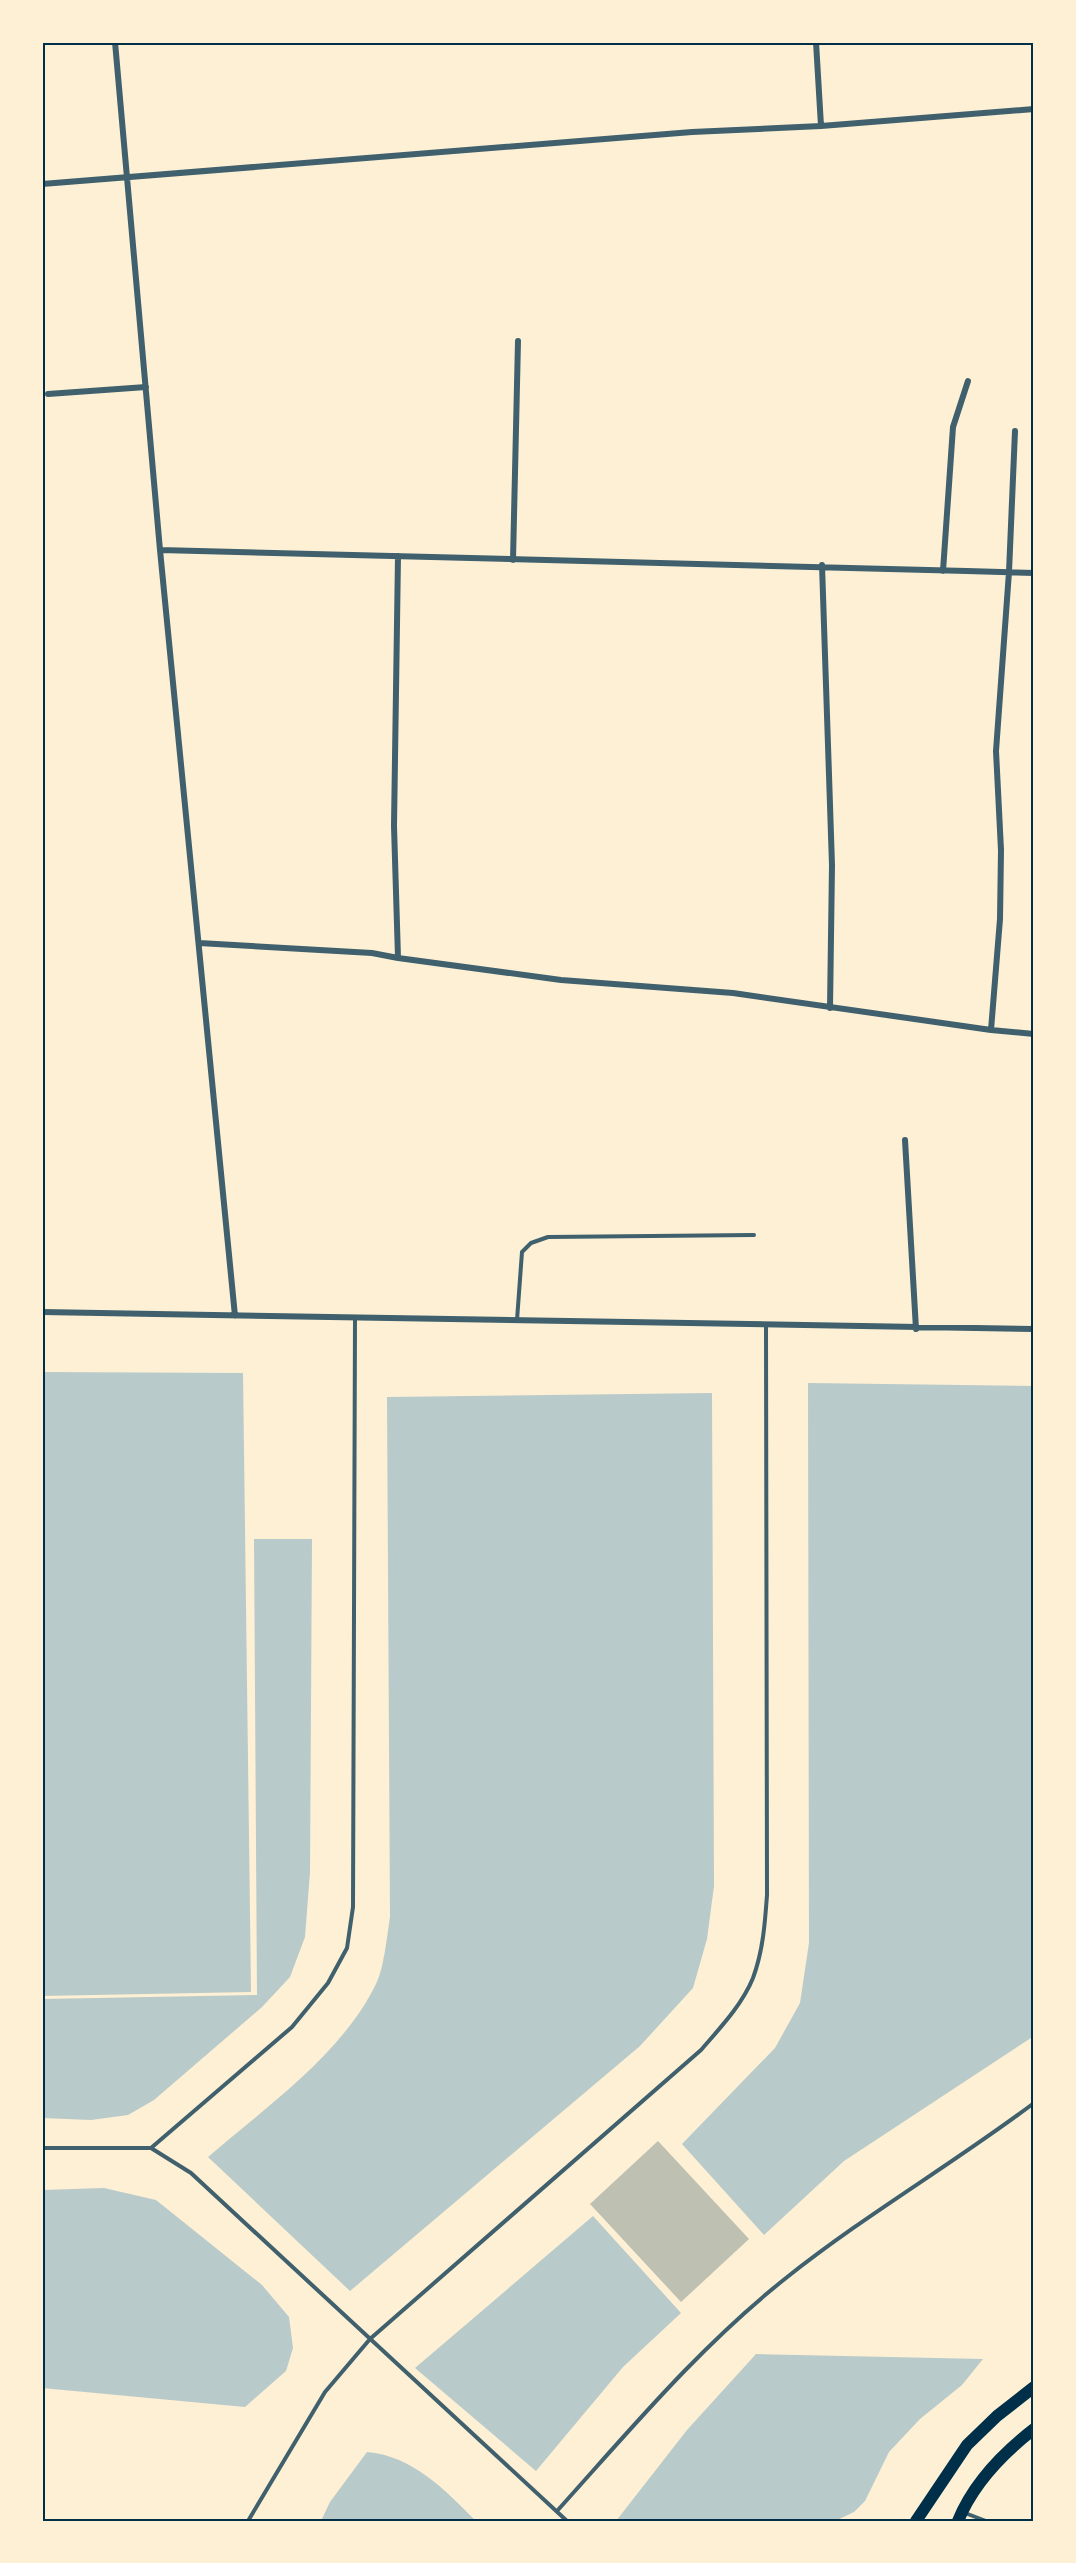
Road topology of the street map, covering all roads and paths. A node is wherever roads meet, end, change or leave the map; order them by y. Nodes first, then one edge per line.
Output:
1 (115, 42) edge
2 (816, 42) edge
3 (1034, 108) edge
4 (821, 126) junction
5 (127, 176) junction
6 (42, 184) edge
7 (518, 341) dead end
8 (968, 381) dead end
9 (146, 387) junction
10 (48, 394) dead end
11 (1015, 431) dead end
12 (160, 550) junction
13 (398, 556) junction
14 (513, 560) junction
15 (822, 565) junction
16 (943, 571) junction
17 (1009, 572) junction
18 (1034, 573) edge
19 (199, 943) junction
20 (398, 958) junction
21 (830, 1008) junction
22 (991, 1030) junction
23 (1034, 1034) edge
24 (905, 1140) dead end
25 (754, 1235) dead end
26 (42, 1312) edge
27 (235, 1316) junction
28 (355, 1318) junction
29 (517, 1320) junction
30 (766, 1325) junction
31 (916, 1329) junction
32 (1034, 1329) edge
33 (1034, 2103) edge
34 (42, 2148) edge
35 (151, 2148) junction
36 (370, 2339) junction
37 (1034, 2387) edge
38 (1034, 2429) edge
39 (557, 2511) junction
40 (960, 2517) edge
41 (248, 2521) edge
42 (567, 2521) edge
43 (916, 2521) edge
44 (986, 2521) edge

1 - 5 street
2 - 4 street
3 - 4 street
4 - 5 street
5 - 6 street
5 - 9 street
7 - 14 street
8 - 16 street
9 - 10 street
9 - 12 street
11 - 17 street
12 - 13 street
12 - 19 street
13 - 14 street
13 - 20 street
14 - 15 street
15 - 16 street
15 - 21 street
16 - 17 street
17 - 18 street
17 - 22 street
19 - 20 street
19 - 27 street
20 - 21 street
21 - 22 street
22 - 23 street
24 - 31 street
25 - 29 lane
26 - 27 street
27 - 28 street
28 - 29 street
28 - 35 lane
29 - 30 street
30 - 31 street
30 - 36 lane
31 - 32 street
33 - 39 lane
34 - 35 lane
35 - 36 lane
36 - 39 lane
36 - 41 lane
37 - 43 main road
38 - 40 main road
39 - 42 lane
40 - 44 lane

